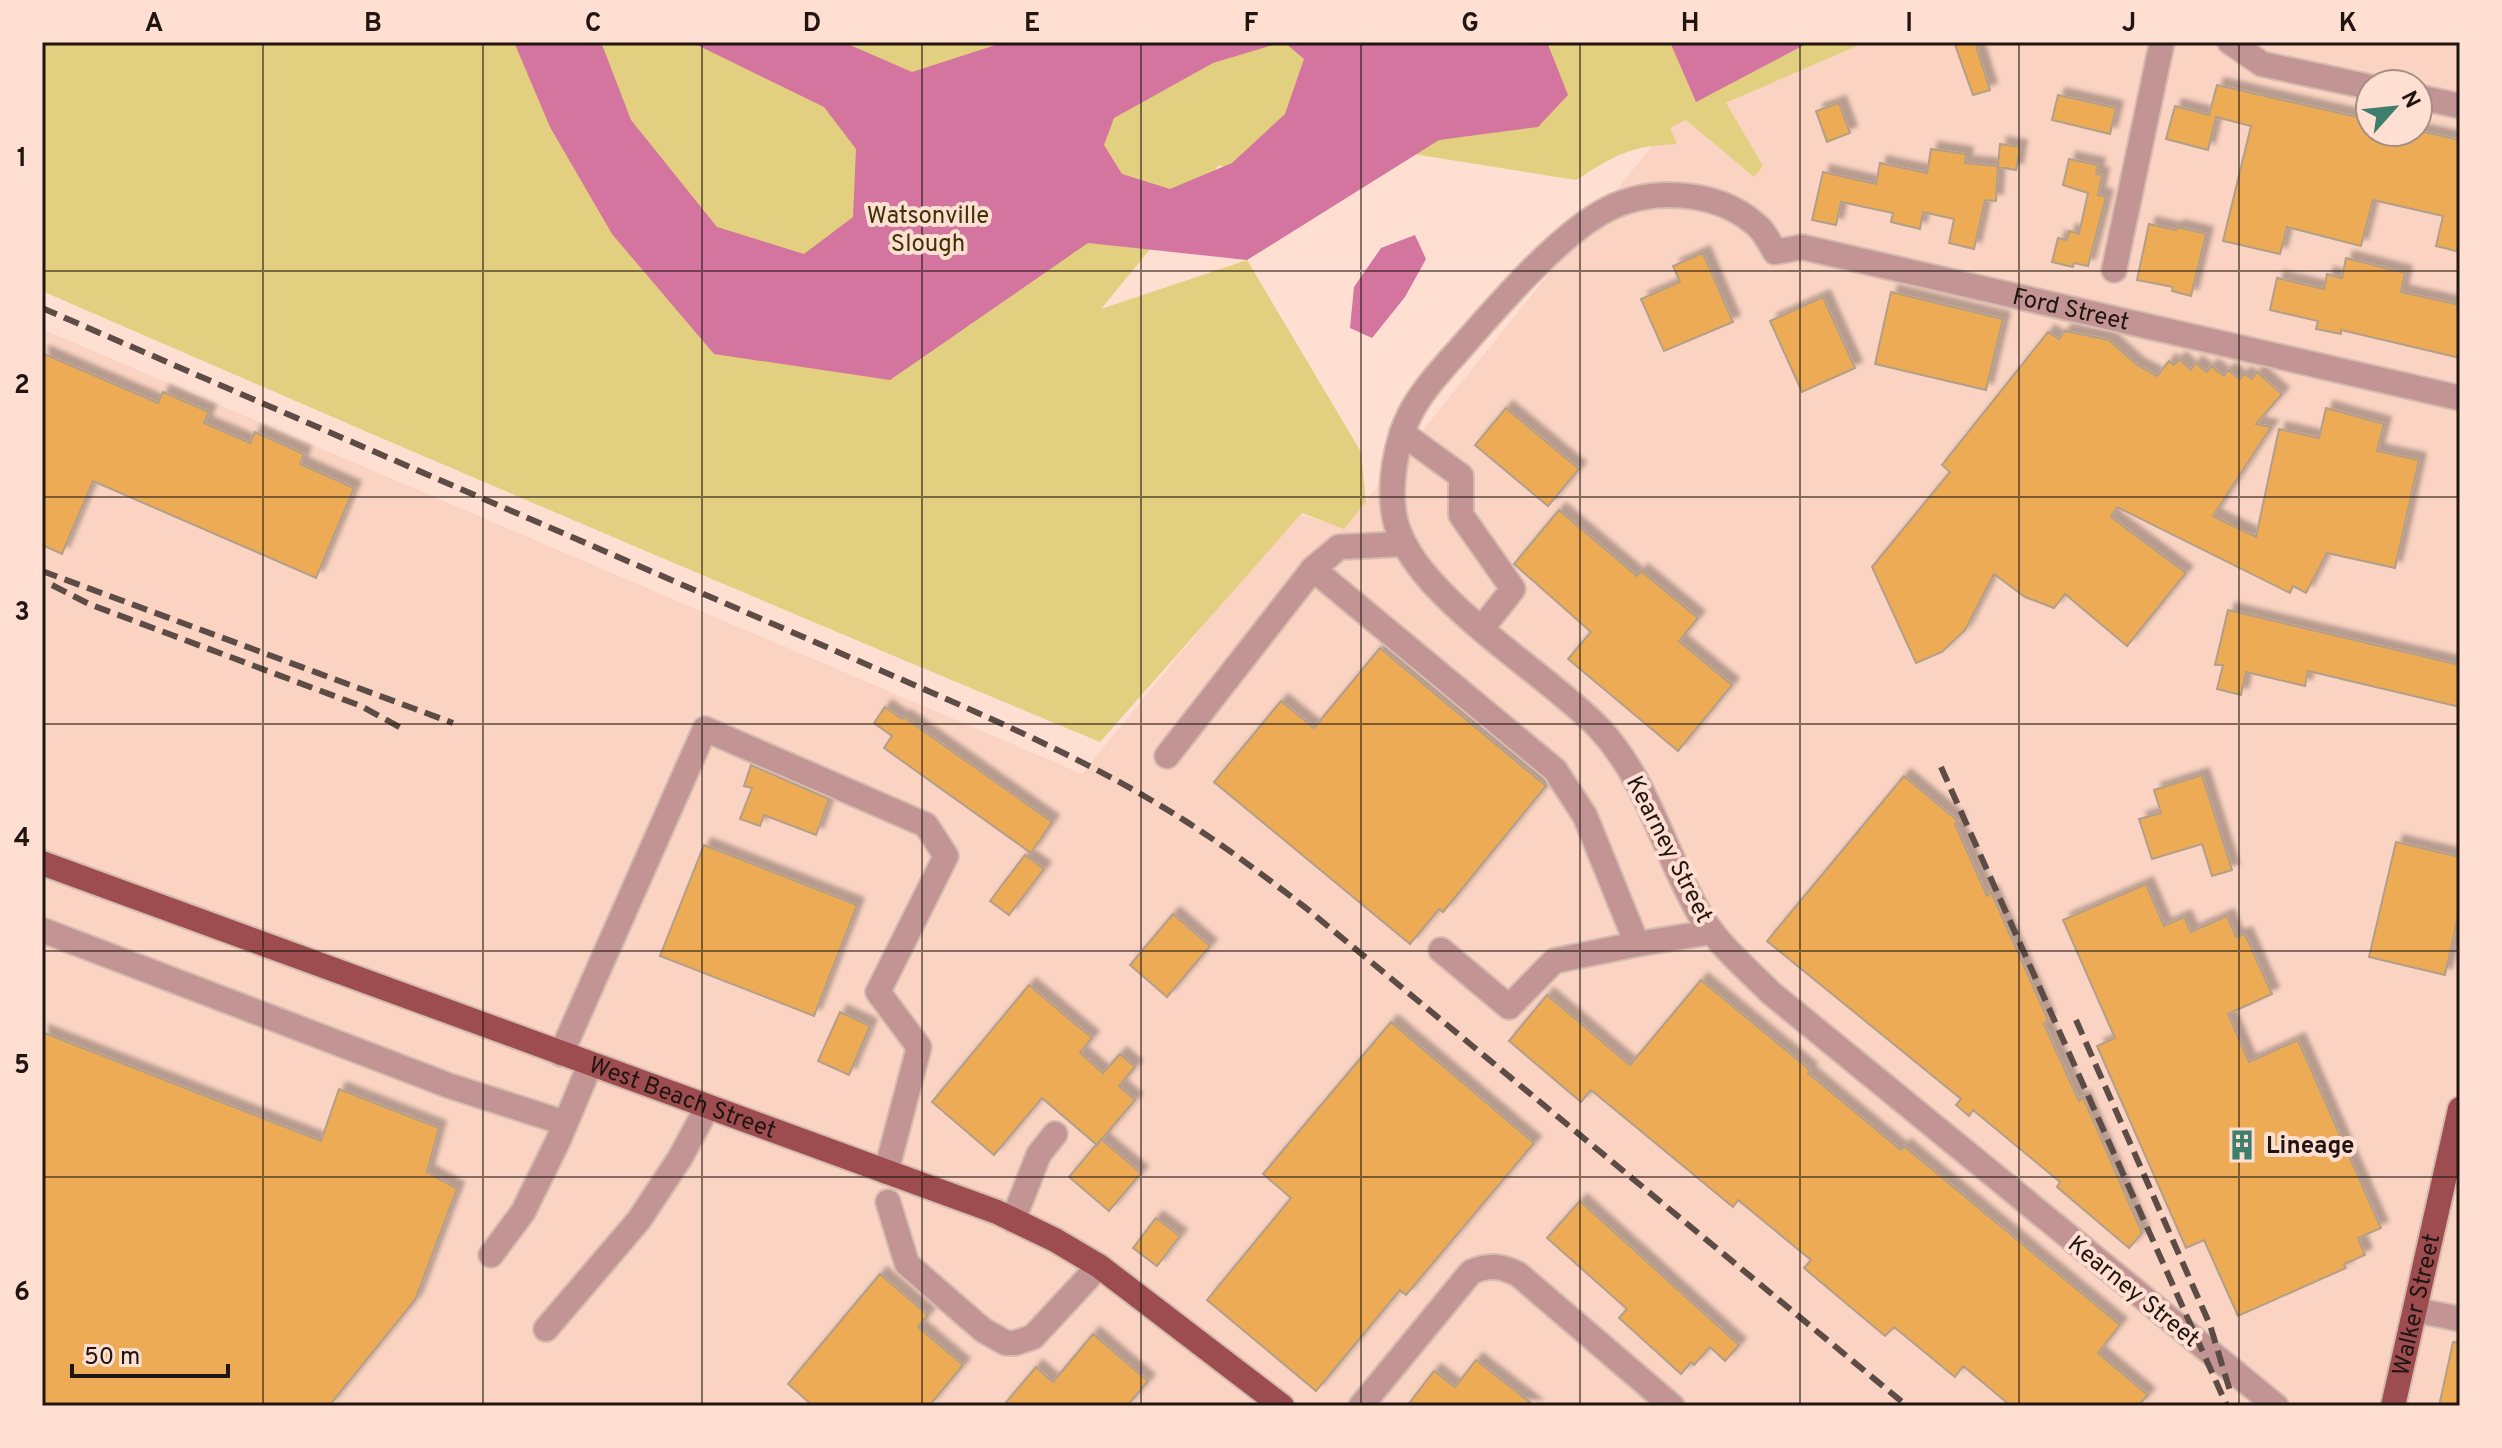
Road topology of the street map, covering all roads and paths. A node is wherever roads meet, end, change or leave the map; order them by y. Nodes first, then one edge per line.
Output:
1 (2162, 42) edge
2 (2230, 42) edge
3 (2354, 84) edge
4 (2434, 100) edge
5 (2460, 106) edge
6 (1700, 199) joint
7 (2114, 270) dead end
8 (2460, 398) edge
9 (1402, 433) junction
10 (1403, 544) junction
11 (1313, 569) junction
12 (1482, 628) junction
13 (1167, 756) dead end
14 (42, 863) edge
15 (42, 930) edge
16 (1712, 932) junction
17 (1637, 944) junction
18 (1441, 950) dead end
19 (561, 1054) junction
20 (590, 1065) junction
21 (707, 1108) junction
22 (2460, 1109) edge
23 (565, 1123) junction
24 (1055, 1134) dead end
25 (886, 1172) junction
26 (888, 1202) dead end
27 (1013, 1220) junction
28 (491, 1255) dead end
29 (1099, 1266) junction
30 (2415, 1310) junction
31 (2460, 1319) edge
32 (546, 1329) dead end
33 (1282, 1406) edge
34 (1361, 1406) edge
35 (1672, 1406) edge
36 (2276, 1406) edge
37 (2393, 1406) edge

1 - 7 street
2 - 3 street
4 - 5 street
6 - 8 street, Ford Street
6 - 9 street, Kearney Street
9 - 10 street, Kearney Street
9 - 12 street
10 - 11 street
10 - 12 street, Kearney Street
11 - 13 street
11 - 17 street
12 - 16 street, Kearney Street
14 - 19 main road, West Beach Street
15 - 23 street
16 - 17 street
16 - 36 street, Kearney Street
17 - 18 street
19 - 20 main road, West Beach Street
19 - 25 street
20 - 21 main road, West Beach Street
20 - 23 street
21 - 25 main road, West Beach Street
21 - 32 street
22 - 30 main road, Walker Street
23 - 28 street
24 - 27 street
25 - 27 main road, West Beach Street
26 - 29 street
27 - 29 main road, West Beach Street
29 - 33 main road, West Beach Street
30 - 31 street
30 - 37 main road, Walker Street
34 - 35 street

